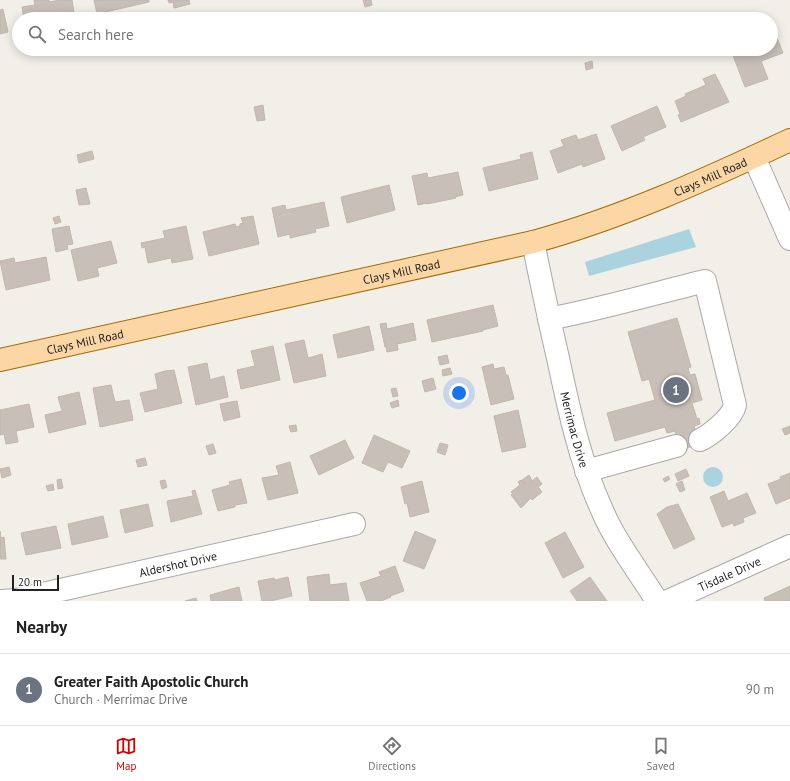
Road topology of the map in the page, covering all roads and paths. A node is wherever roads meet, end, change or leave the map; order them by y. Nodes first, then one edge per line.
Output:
1 (790, 140) edge
2 (754, 157) junction
3 (790, 239) edge
4 (532, 242) junction
5 (549, 319) junction
6 (0, 360) edge
7 (700, 440) dead end
8 (676, 446) dead end
9 (586, 471) junction
10 (354, 524) dead end
11 (790, 546) edge
12 (11, 601) edge
13 (657, 601) edge
14 (668, 601) edge

1 - 2 main road, Clays Mill Road
2 - 3 street
2 - 4 main road, Clays Mill Road
4 - 5 street, Merrimac Drive
4 - 6 main road, Clays Mill Road
5 - 7 street
5 - 9 street, Merrimac Drive
8 - 9 street
9 - 13 street, Merrimac Drive
10 - 12 street, Aldershot Drive
11 - 14 street, Tisdale Drive

